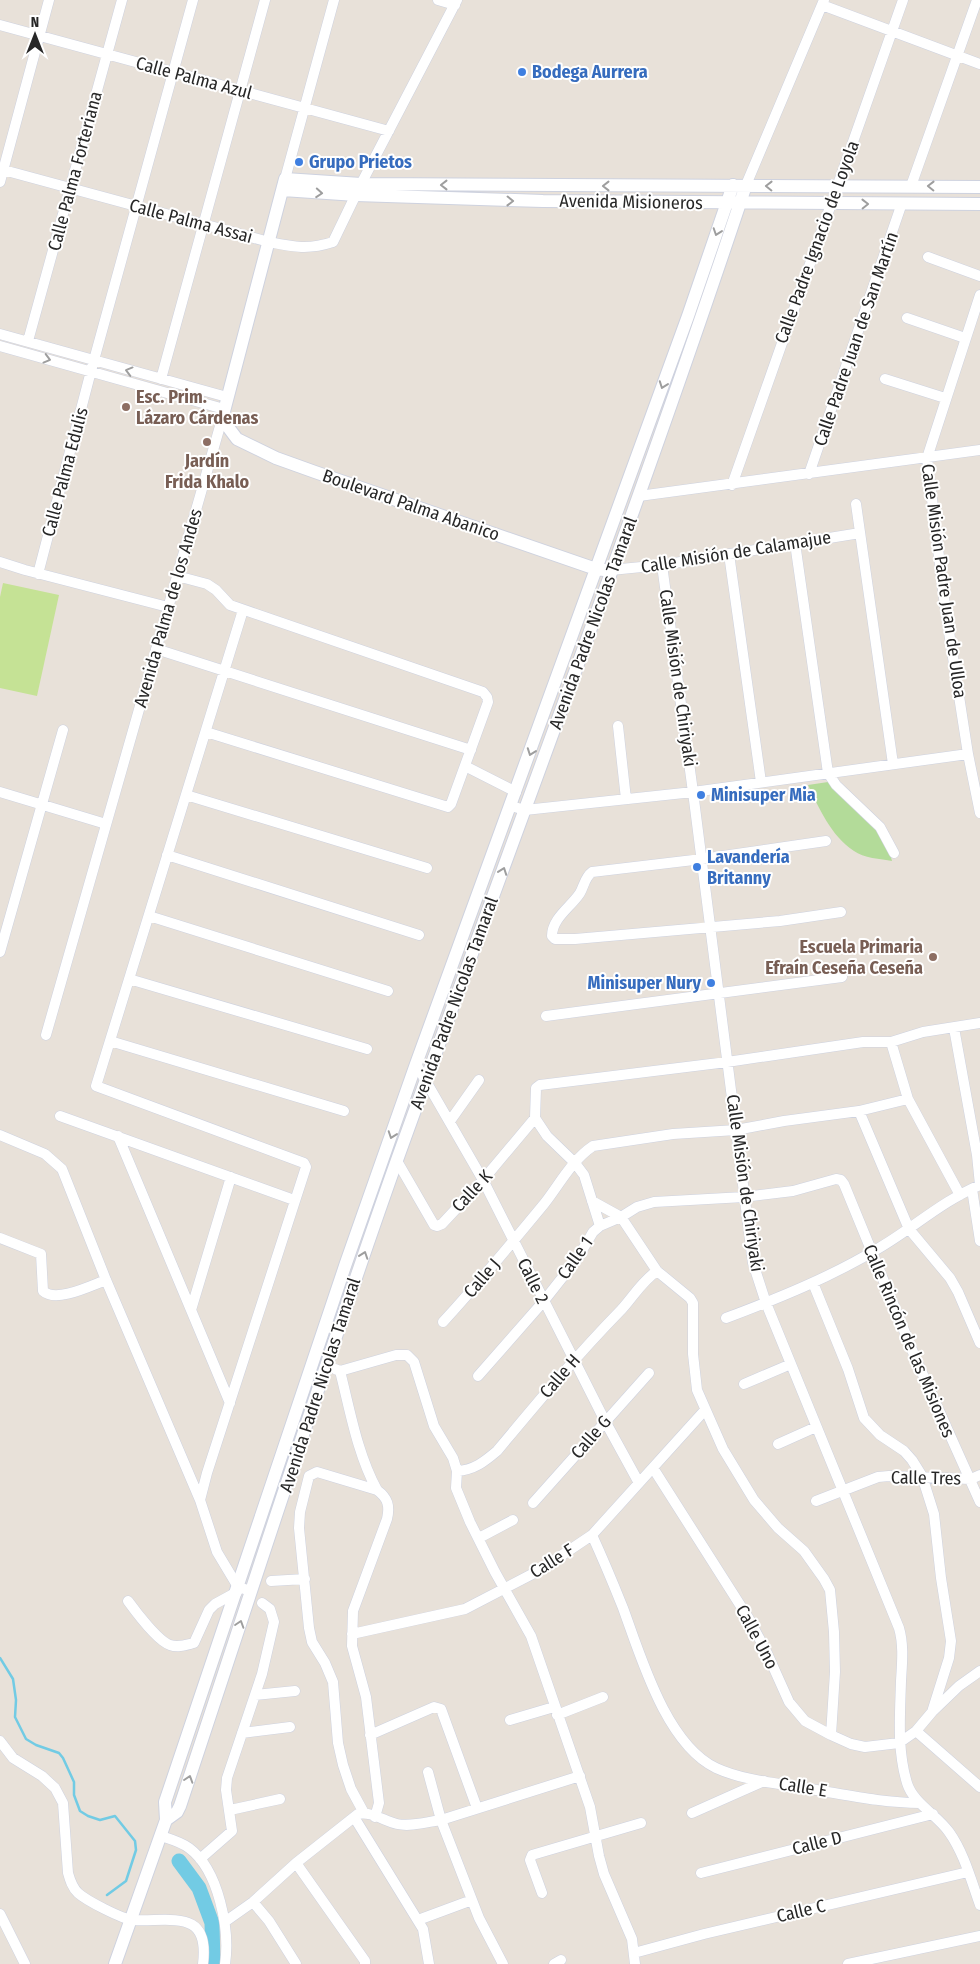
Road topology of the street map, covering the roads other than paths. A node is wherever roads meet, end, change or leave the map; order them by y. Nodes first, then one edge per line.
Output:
1 (49, 0) edge
2 (122, 0) edge
3 (193, 0) edge
4 (266, 0) edge
5 (334, 0) edge
6 (438, 0) edge
7 (904, 0) edge
8 (977, 0) edge
9 (456, 2) edge
10 (823, 3) edge
11 (0, 25) edge
12 (892, 31) junction
13 (39, 36) junction
14 (107, 54) junction
15 (956, 55) junction
16 (980, 64) edge
17 (173, 72) junction
18 (240, 91) junction
19 (304, 108) junction
20 (389, 131) junction
21 (2, 169) edge
22 (0, 182) edge
23 (284, 184) junction
24 (739, 185) junction
25 (911, 186) junction
26 (837, 187) junction
27 (980, 187) edge
28 (71, 188) junction
29 (359, 190) junction
30 (734, 203) junction
31 (902, 203) junction
32 (831, 204) junction
33 (980, 204) edge
34 (136, 206) junction
35 (204, 224) junction
36 (269, 242) junction
37 (928, 257) dead end
38 (980, 276) edge
39 (980, 295) edge
40 (907, 318) dead end
41 (0, 334) edge
42 (965, 338) junction
43 (28, 341) junction
44 (0, 346) edge
45 (94, 361) junction
46 (91, 371) junction
47 (161, 379) junction
48 (885, 379) dead end
49 (945, 398) junction
50 (225, 408) junction
51 (980, 450) edge
52 (927, 458) junction
53 (809, 474) junction
54 (732, 485) junction
55 (639, 496) junction
56 (856, 504) dead end
57 (860, 532) junction
58 (795, 543) junction
59 (729, 554) junction
60 (0, 562) edge
61 (662, 565) junction
62 (596, 569) junction
63 (611, 570) junction
64 (38, 574) junction
65 (177, 576) junction
66 (168, 607) junction
67 (243, 610) junction
68 (156, 649) junction
69 (224, 672) junction
70 (618, 726) dead end
71 (63, 730) dead end
72 (206, 732) junction
73 (471, 750) junction
74 (968, 754) junction
75 (893, 764) junction
76 (465, 766) junction
77 (828, 773) junction
78 (761, 782) junction
79 (0, 792) edge
80 (516, 792) junction
81 (693, 792) junction
82 (186, 795) junction
83 (626, 799) junction
84 (42, 804) junction
85 (511, 806) junction
86 (525, 810) junction
87 (980, 813) edge
88 (106, 824) junction
89 (826, 841) dead end
90 (894, 853) dead end
91 (168, 856) junction
92 (702, 859) junction
93 (427, 868) dead end
94 (841, 912) dead end
95 (149, 916) junction
96 (4, 923) edge
97 (711, 927) junction
98 (419, 935) dead end
99 (0, 952) edge
100 (842, 977) dead end
101 (129, 979) junction
102 (388, 991) dead end
103 (719, 993) junction
104 (546, 1016) dead end
105 (980, 1023) edge
106 (954, 1028) junction
107 (46, 1036) dead end
108 (110, 1041) junction
109 (891, 1042) junction
110 (368, 1049) dead end
111 (727, 1062) junction
112 (416, 1064) junction
113 (426, 1080) junction
114 (479, 1080) dead end
115 (908, 1099) junction
116 (344, 1111) dead end
117 (860, 1111) junction
118 (60, 1116) dead end
119 (535, 1118) junction
120 (450, 1121) junction
121 (736, 1130) junction
122 (0, 1135) edge
123 (118, 1136) junction
124 (397, 1161) junction
125 (575, 1163) junction
126 (232, 1177) junction
127 (483, 1180) junction
128 (841, 1180) joint
129 (977, 1186) edge
130 (960, 1195) junction
131 (744, 1197) junction
132 (294, 1200) junction
133 (592, 1201) junction
134 (621, 1217) junction
135 (600, 1226) junction
136 (908, 1229) junction
137 (0, 1238) edge
138 (514, 1241) junction
139 (980, 1241) edge
140 (871, 1253) junction
141 (657, 1271) junction
142 (106, 1280) junction
143 (813, 1283) junction
144 (543, 1302) junction
145 (766, 1303) junction
146 (191, 1310) junction
147 (726, 1318) dead end
148 (443, 1322) dead end
149 (980, 1343) edge
150 (573, 1360) junction
151 (791, 1364) junction
152 (327, 1366) junction
153 (340, 1370) junction
154 (649, 1372) dead end
155 (478, 1376) dead end
156 (744, 1384) dead end
157 (230, 1403) junction
158 (705, 1410) junction
159 (605, 1421) junction
160 (816, 1427) junction
161 (778, 1444) dead end
162 (653, 1468) junction
163 (457, 1471) junction
164 (922, 1476) junction
165 (976, 1477) edge
166 (639, 1483) junction
167 (377, 1490) junction
168 (842, 1492) junction
169 (200, 1500) junction
170 (816, 1501) dead end
171 (980, 1502) edge
172 (533, 1503) dead end
173 (513, 1520) dead end
174 (592, 1535) junction
175 (479, 1538) junction
176 (305, 1579) junction
177 (271, 1581) dead end
178 (505, 1588) junction
179 (237, 1590) junction
180 (252, 1591) junction
181 (128, 1601) dead end
182 (262, 1603) dead end
183 (352, 1634) junction
184 (980, 1671) edge
185 (295, 1691) dead end
186 (255, 1695) junction
187 (603, 1697) dead end
188 (556, 1711) junction
189 (932, 1712) junction
190 (510, 1720) dead end
191 (290, 1727) dead end
192 (916, 1730) junction
193 (242, 1734) junction
194 (370, 1735) junction
195 (831, 1735) junction
196 (0, 1742) edge
197 (899, 1743) junction
198 (428, 1772) dead end
199 (580, 1776) junction
200 (764, 1781) junction
201 (980, 1787) edge
202 (280, 1799) dead end
203 (920, 1802) junction
204 (478, 1808) junction
205 (230, 1810) junction
206 (364, 1813) junction
207 (692, 1813) dead end
208 (933, 1814) junction
209 (354, 1817) junction
210 (375, 1817) junction
211 (166, 1820) junction
212 (441, 1820) junction
213 (641, 1823) dead end
214 (160, 1836) junction
215 (596, 1836) junction
216 (200, 1859) junction
217 (296, 1863) junction
218 (968, 1872) junction
219 (701, 1873) dead end
220 (542, 1893) dead end
221 (472, 1900) junction
222 (253, 1902) junction
223 (980, 1905) edge
224 (0, 1914) edge
225 (130, 1920) junction
226 (418, 1920) junction
227 (226, 1921) junction
228 (980, 1936) edge
229 (635, 1959) edge
230 (428, 1963) edge
231 (25, 1964) edge
232 (115, 1964) edge
233 (203, 1964) edge
234 (225, 1964) edge
235 (296, 1964) edge
236 (365, 1964) edge
237 (503, 1964) edge
238 (848, 1964) edge

1 - 13 street
2 - 14 street, Calle Palma Forteriana
3 - 17 street
4 - 18 street
5 - 19 street
6 - 9 street
7 - 12 street, Calle Padre Ignacio de Loyola
8 - 15 street
9 - 20 street, Calle Palma Assai
10 - 12 street
10 - 24 street
11 - 13 street, Calle Palma Azul
12 - 15 street
12 - 26 street, Calle Padre Ignacio de Loyola
13 - 14 street, Calle Palma Azul
13 - 21 street
14 - 17 street, Calle Palma Azul
14 - 28 street, Calle Palma Forteriana
15 - 16 street
15 - 25 street
17 - 18 street, Calle Palma Azul
17 - 34 street
18 - 19 street, Calle Palma Azul
18 - 35 street
19 - 20 street, Calle Palma Azul
19 - 23 street
20 - 29 street, Calle Palma Assai
21 - 22 street
21 - 28 street, Calle Palma Assai
23 - 29 street, Avenida Misioneros
23 - 36 street, Avenida Palma de los Andes
26 -> 24 street, Avenida Misioneros
24 -> 29 street, Avenida Misioneros
24 - 30 street, Avenida Padre Nicolas Tamaral
25 - 26 street, Avenida Misioneros
27 -> 25 street, Avenida Misioneros
26 - 32 street, Calle Padre Ignacio de Loyola
28 - 34 street, Calle Palma Assai
28 - 43 street, Calle Palma Forteriana
29 -> 30 street, Avenida Misioneros
29 - 36 street, Calle Palma Assai
30 - 32 street, Avenida Misioneros
30 - 55 street, Avenida Padre Nicolas Tamaral
30 -> 62 street, Avenida Padre Nicolas Tamaral
32 -> 31 street, Avenida Misioneros
31 - 33 street, Avenida Misioneros
31 - 53 street, Calle Padre Juan de San Martín
32 - 54 street, Calle Padre Ignacio de Loyola
34 - 35 street, Calle Palma Assai
34 - 45 street
35 - 36 street, Calle Palma Assai
35 - 47 street
36 - 50 street, Avenida Palma de los Andes
37 - 38 street
39 - 42 street, Calle Misión Padre Juan de Ulloa
40 - 42 street
41 - 43 street
42 - 49 street, Calle Misión Padre Juan de Ulloa
43 - 45 street
44 -> 46 street
45 - 46 street, Calle Palma Edulis
47 -> 45 street
46 - 50 street
46 - 64 street, Calle Palma Edulis
47 - 50 street
48 - 49 street
49 - 52 street, Calle Misión Padre Juan de Ulloa
50 - 62 street, Boulevard Palma Abanico
50 - 65 street, Avenida Palma de los Andes
51 - 52 street
52 - 53 street
52 - 74 street, Calle Misión Padre Juan de Ulloa
53 - 54 street
54 - 55 street
55 - 63 street, Avenida Padre Nicolas Tamaral
56 - 57 street
57 - 58 street, Calle Misión de Calamajue
57 - 75 street
58 - 59 street, Calle Misión de Calamajue
58 - 77 street
59 - 61 street, Calle Misión de Calamajue
59 - 78 street
60 - 64 street
61 - 63 street, Calle Misión de Calamajue
61 - 81 street, Calle Misión de Chiriyaki
62 - 63 street, Boulevard Palma Abanico
62 -> 80 street, Avenida Padre Nicolas Tamaral
63 - 86 street, Avenida Padre Nicolas Tamaral
64 - 66 street
65 - 66 street, Avenida Palma de los Andes
65 - 67 street
66 - 68 street, Avenida Palma de los Andes
67 - 69 street
67 - 73 street
68 - 69 street
68 - 88 street, Avenida Palma de los Andes
69 - 72 street
69 - 73 street
70 - 83 street
71 - 84 street
72 - 76 street
72 - 82 street
73 - 76 street
74 - 75 street
74 - 87 street, Calle Misión Padre Juan de Ulloa
75 - 77 street
76 - 80 street
77 - 78 street
77 - 90 street
78 - 81 street
79 - 84 street
80 - 85 street, Avenida Padre Nicolas Tamaral
81 - 83 street
81 - 92 street, Calle Misión de Chiriyaki
82 - 91 street
82 - 93 street
83 - 86 street
84 - 88 street
84 - 96 street
85 - 86 street
85 - 112 street, Avenida Padre Nicolas Tamaral
113 -> 86 street, Avenida Padre Nicolas Tamaral
88 - 107 street, Avenida Palma de los Andes
89 - 92 street
91 - 95 street
91 - 98 street
92 - 97 street, Calle Misión de Chiriyaki
92 - 97 street
94 - 97 street
95 - 101 street
95 - 102 street
96 - 99 street
97 - 103 street, Calle Misión de Chiriyaki
100 - 103 street
101 - 108 street
101 - 110 street
103 - 104 street
103 - 111 street, Calle Misión de Chiriyaki
105 - 106 street
106 - 109 street
106 - 129 street
108 - 116 street
108 - 132 street
109 - 111 street
109 - 115 street
111 - 119 street
111 - 121 street, Calle Misión de Chiriyaki
112 - 113 street, Calle 2
112 -> 179 street, Avenida Padre Nicolas Tamaral
113 - 120 street, Calle 2
113 - 124 street, Avenida Padre Nicolas Tamaral
114 - 120 street
115 - 117 street, Calle J
115 - 130 street
117 - 121 street, Calle J
117 - 136 street
118 - 123 street
119 - 125 street
119 - 127 street, Calle K
120 - 127 street, Calle 2
121 - 125 street, Calle J
121 - 131 street, Calle Misión de Chiriyaki
122 - 142 street
123 - 126 street
123 - 146 street
124 - 127 street, Calle K
152 -> 124 street, Avenida Padre Nicolas Tamaral
125 - 133 street
125 - 138 street, Calle J
126 - 132 street
126 - 146 street
127 - 138 street, Calle 2
128 - 131 street, Calle 1
128 - 140 street, Calle Rincón de las Misiones
129 - 130 street
129 - 139 street
130 - 136 street
131 - 134 street, Calle 1
131 - 145 street, Calle Misión de Chiriyaki
132 - 157 street
133 - 134 street
133 - 135 street
134 - 135 street, Calle 1
134 - 141 street
135 - 144 street, Calle 1
136 - 140 street
136 - 149 street
137 - 142 street
138 - 144 street, Calle 2
138 - 148 street, Calle J
140 - 143 street
140 - 165 street, Calle Rincón de las Misiones
141 - 150 street, Calle H
141 - 158 street
142 - 169 street
143 - 145 street
143 - 164 street
144 - 150 street, Calle 2
144 - 155 street, Calle 1
145 - 147 street
145 - 151 street, Calle Misión de Chiriyaki
146 - 157 street
150 - 159 street, Calle 2
150 - 163 street, Calle H
151 - 156 street
151 - 160 street, Calle Misión de Chiriyaki
152 - 153 street
152 - 180 street, Avenida Padre Nicolas Tamaral
153 - 163 street
153 - 167 street
154 - 159 street, Calle G
157 - 169 street
158 - 162 street, Calle F
158 - 195 street
159 - 166 street, Calle 2
159 - 172 street, Calle G
160 - 161 street
160 - 168 street, Calle Misión de Chiriyaki
162 - 166 street, Calle F
162 - 195 street, Calle Uno
163 - 175 street
164 - 165 street, Calle Tres
164 - 168 street, Calle Tres
164 - 189 street
165 - 171 street, Calle Rincón de las Misiones
166 - 174 street, Calle F
167 - 176 street
167 - 183 street
168 - 170 street, Calle Tres
168 - 197 street, Calle Misión de Chiriyaki
169 - 179 street
173 - 175 street
174 - 178 street, Calle F
174 - 200 street
175 - 178 street
176 - 177 street
176 - 206 street
178 - 183 street, Calle F
178 - 188 street
179 - 180 street
179 - 181 street
179 - 211 street, Avenida Padre Nicolas Tamaral
211 -> 180 street, Avenida Padre Nicolas Tamaral
182 - 186 street
183 - 194 street
184 - 189 street
185 - 186 street
186 - 193 street
187 - 188 street
188 - 190 street
188 - 199 street
189 - 192 street
191 - 193 street
192 - 197 street
192 - 201 street
193 - 205 street
194 - 204 street
194 - 210 street
195 - 197 street, Calle Uno
196 - 225 street
197 - 203 street, Calle Misión de Chiriyaki
198 - 212 street
199 - 204 street
199 - 215 street
200 - 203 street, Calle E
200 - 207 street, Calle E
202 - 205 street
203 - 208 street, Calle Misión de Chiriyaki
204 - 212 street
205 - 216 street
206 - 209 street
206 - 210 street
208 - 218 street, Calle Misión de Chiriyaki
208 - 219 street, Calle D
209 - 217 street
209 - 226 street
210 - 212 street
211 - 214 street, Avenida Padre Nicolas Tamaral
212 - 221 street
213 - 215 street
214 - 216 street
214 - 225 street, Avenida Padre Nicolas Tamaral
215 - 220 street
215 - 229 street
216 - 227 street
217 - 222 street
217 - 236 street
218 - 223 street, Calle Misión de Chiriyaki
218 - 229 street, Calle C
221 - 226 street
221 - 237 street
222 - 227 street
222 - 235 street
224 - 231 street
225 - 232 street, Avenida Padre Nicolas Tamaral
225 - 233 street
226 - 230 street
227 - 234 street
228 - 238 street

